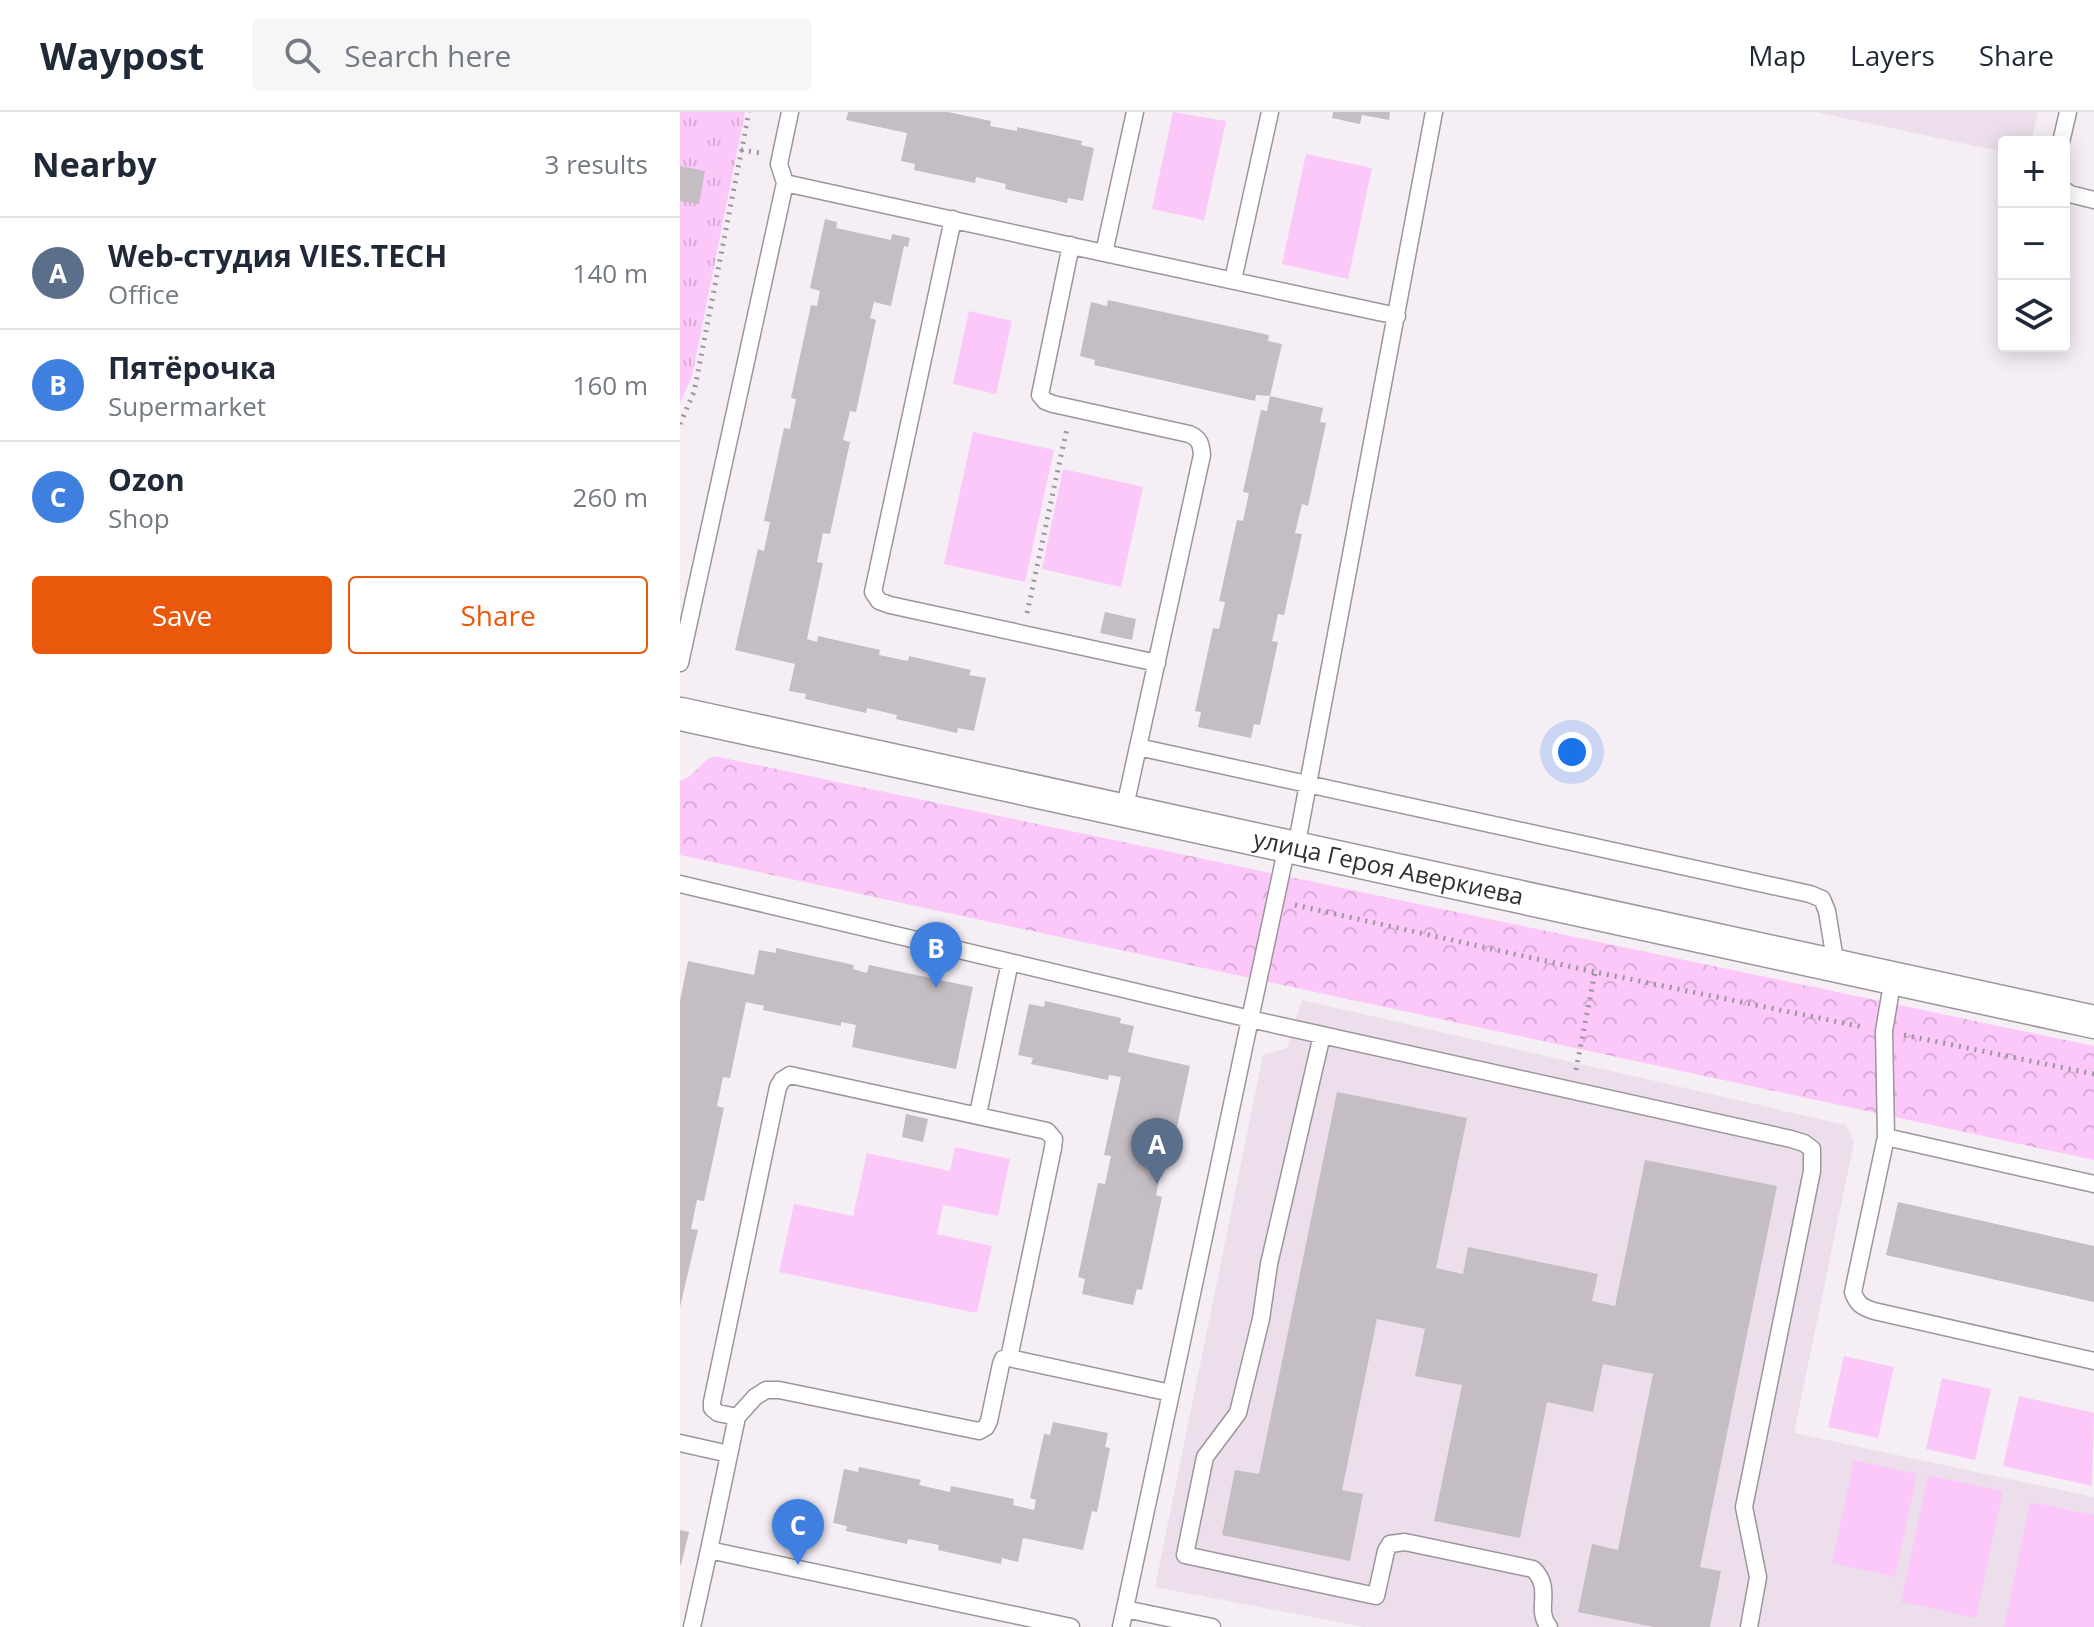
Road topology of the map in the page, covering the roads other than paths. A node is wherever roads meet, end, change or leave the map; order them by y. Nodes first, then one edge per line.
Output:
1 (790, 112) edge
2 (1135, 112) edge
3 (1270, 112) edge
4 (1434, 112) edge
5 (2068, 112) edge
6 (2062, 136) edge
7 (785, 183) junction
8 (2070, 194) edge
9 (2094, 200) edge
10 (953, 219) junction
11 (1071, 245) junction
12 (1104, 253) junction
13 (1233, 280) junction
14 (1397, 316) junction
15 (680, 663) edge
16 (1157, 663) junction
17 (680, 710) edge
18 (1138, 747) junction
19 (1310, 784) junction
20 (1124, 811) junction
21 (1292, 847) junction
22 (680, 884) edge
23 (1010, 962) junction
24 (1836, 966) junction
25 (1893, 978) junction
26 (1250, 1019) junction
27 (2094, 1022) edge
28 (1322, 1035) junction
29 (978, 1114) junction
30 (1886, 1137) junction
31 (2094, 1184) edge
32 (1009, 1358) junction
33 (2094, 1361) edge
34 (1171, 1393) junction
35 (737, 1417) junction
36 (680, 1443) edge
37 (729, 1454) junction
38 (709, 1550) junction
39 (1125, 1609) junction
40 (692, 1627) edge
41 (1071, 1627) edge
42 (1121, 1627) edge
43 (1212, 1627) edge
44 (1549, 1627) edge
45 (1749, 1627) edge

1 - 7 lane
2 - 12 lane
3 - 13 lane
4 - 14 lane
5 - 6 lane
7 - 10 lane
7 - 15 lane
8 - 9 lane
10 - 11 lane
10 - 16 lane
11 - 12 lane
11 - 16 lane
12 - 13 lane
13 - 14 lane
14 - 19 lane
16 - 18 lane
17 - 20 street, улица Героя Аверкиева
18 - 19 lane
18 - 20 lane
19 - 21 lane
19 - 24 lane
20 - 21 street, улица Героя Аверкиева
21 - 24 street, улица Героя Аверкиева
21 - 26 lane
22 - 23 lane
23 - 26 lane
23 - 29 lane
24 - 25 street, улица Героя Аверкиева
25 - 27 street, улица Героя Аверкиева
25 - 30 lane
26 - 28 lane
26 - 34 lane
28 - 44 lane
28 - 45 lane
29 - 32 lane
29 - 35 lane
30 - 31 lane
30 - 33 lane
32 - 34 lane
32 - 35 lane
34 - 39 lane
35 - 37 lane
36 - 37 lane
37 - 38 lane
38 - 40 lane
38 - 41 lane
39 - 42 lane
39 - 43 lane

